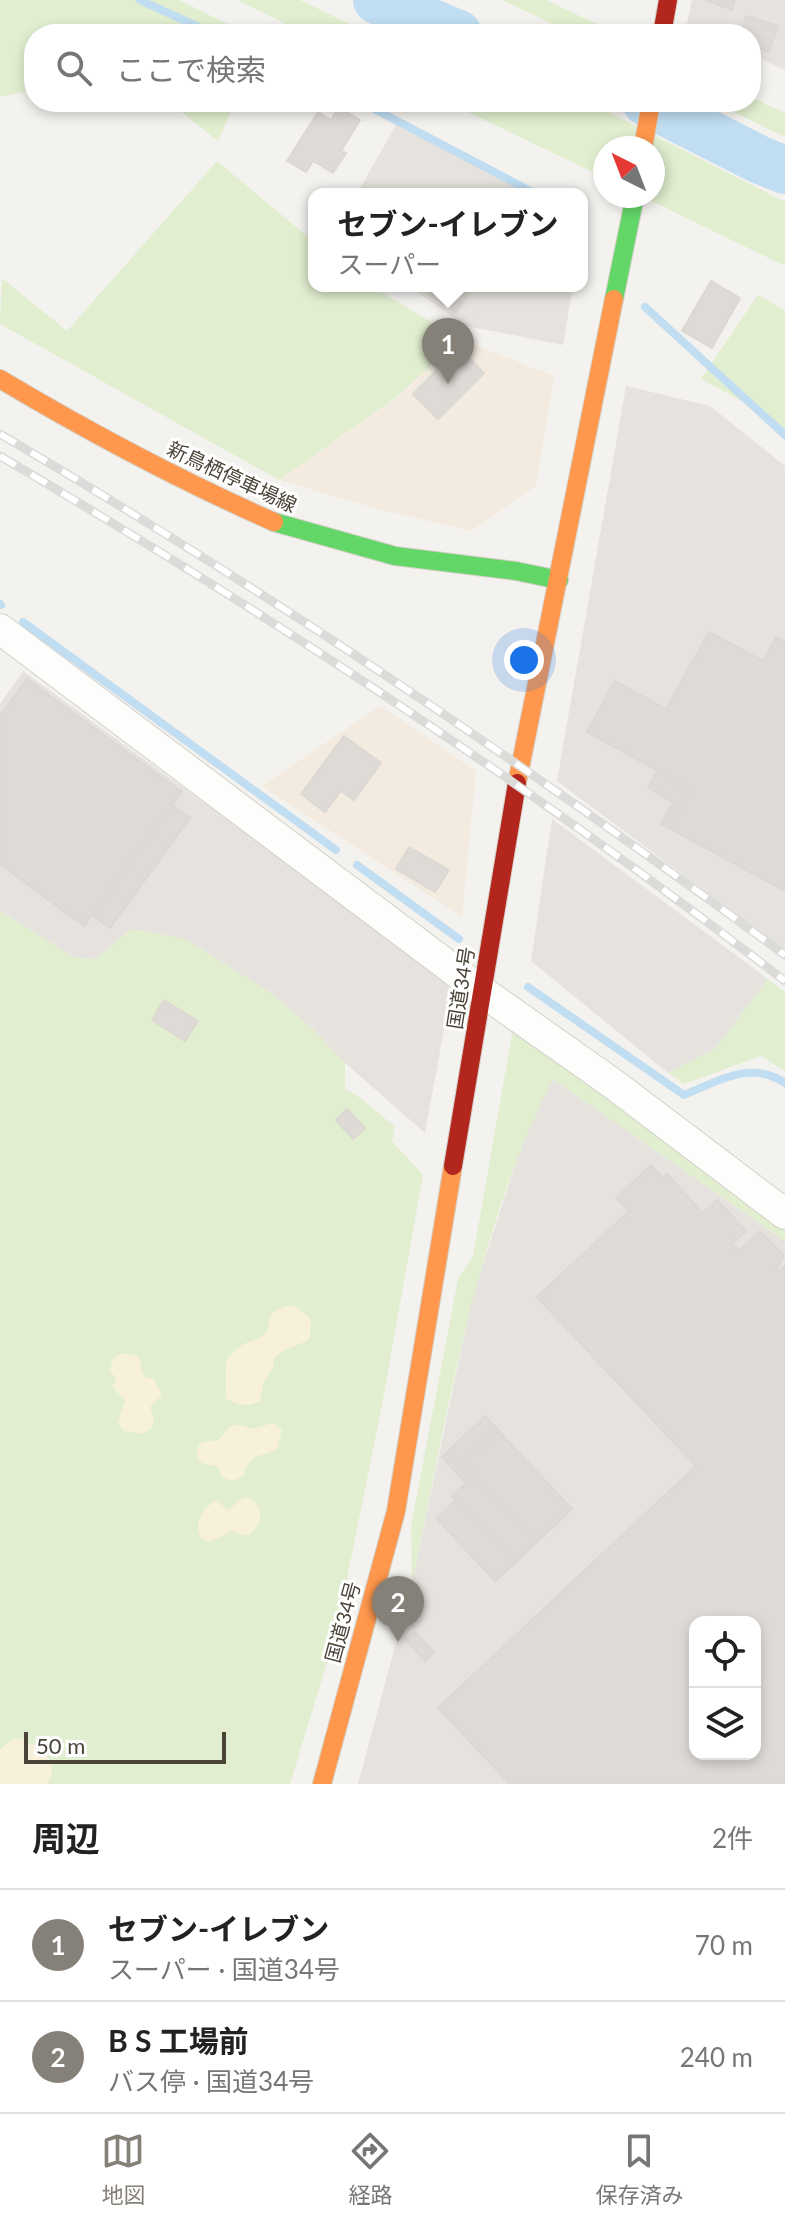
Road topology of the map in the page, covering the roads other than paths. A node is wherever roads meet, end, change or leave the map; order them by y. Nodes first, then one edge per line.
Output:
1 (668, 0) edge
2 (664, 24) edge
3 (649, 112) edge
4 (645, 136) edge
5 (633, 208) edge
6 (0, 379) edge
7 (559, 580) junction
8 (0, 629) edge
9 (483, 992) junction
10 (785, 1214) edge
11 (322, 1784) edge

1 - 2 main road
3 - 4 main road
5 - 7 main road, 国道34号
6 - 7 main road, 新鳥栖停車場線
7 - 9 main road, 国道34号
8 - 9 street
9 - 10 street
9 - 11 main road, 国道34号

